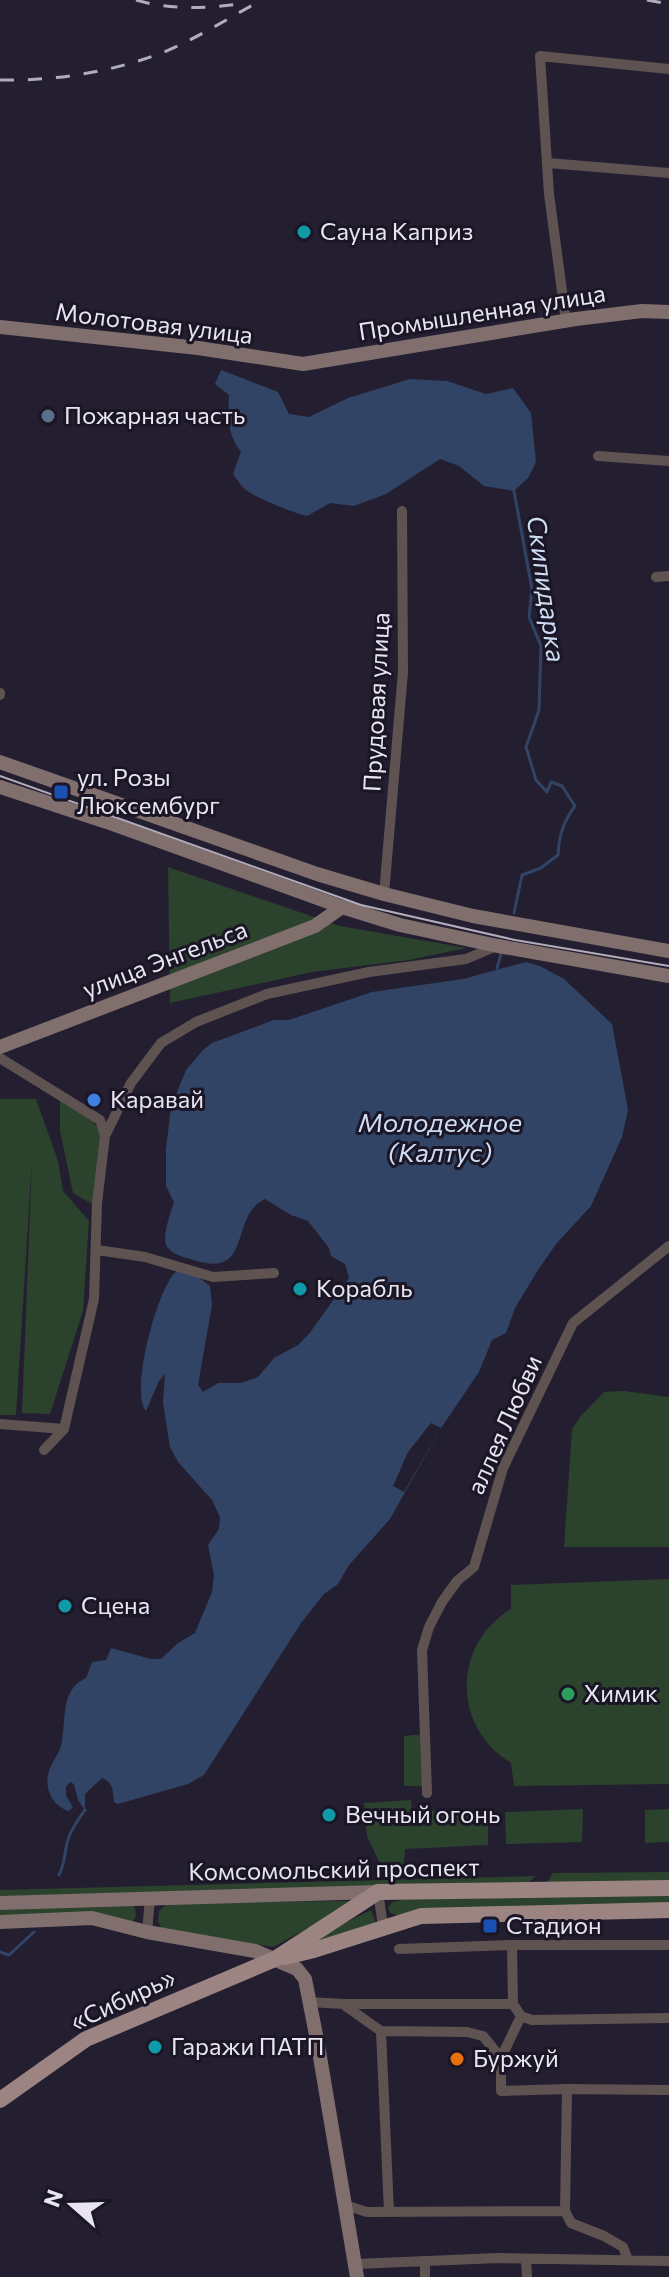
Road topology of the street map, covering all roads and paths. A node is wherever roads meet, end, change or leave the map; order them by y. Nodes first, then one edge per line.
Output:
1 (669, 69) edge
2 (548, 163) junction
3 (669, 173) edge
4 (669, 312) edge
5 (566, 321) junction
6 (0, 327) edge
7 (303, 364) joint
8 (598, 456) dead end
9 (669, 461) edge
10 (402, 511) dead end
11 (669, 576) edge
12 (656, 577) dead end
13 (0, 762) edge
14 (0, 787) edge
15 (384, 894) junction
16 (342, 907) junction
17 (498, 946) junction
18 (669, 951) edge
19 (669, 976) edge
20 (0, 1047) edge
21 (0, 1058) edge
22 (105, 1136) junction
23 (669, 1246) edge
24 (97, 1250) junction
25 (274, 1273) dead end
26 (0, 1424) edge
27 (64, 1429) junction
28 (44, 1450) dead end
29 (427, 1793) dead end
30 (669, 1888) edge
31 (378, 1892) junction
32 (150, 1899) junction
33 (0, 1903) edge
34 (669, 1910) edge
35 (0, 1922) edge
36 (383, 1926) junction
37 (147, 1932) junction
38 (512, 1945) junction
39 (669, 1945) edge
40 (399, 1949) dead end
41 (314, 1950) junction
42 (275, 1959) junction
43 (305, 1979) junction
44 (309, 2002) junction
45 (344, 2004) junction
46 (513, 2004) junction
47 (521, 2016) junction
48 (669, 2018) edge
49 (381, 2031) junction
50 (501, 2058) junction
51 (567, 2089) junction
52 (668, 2090) edge
53 (0, 2100) edge
54 (345, 2205) junction
55 (565, 2211) junction
56 (389, 2212) junction
57 (526, 2259) junction
58 (628, 2260) junction
59 (425, 2261) junction
60 (669, 2261) edge
61 (356, 2271) edge
62 (425, 2277) edge
63 (527, 2277) edge

1 - 2 street
2 - 3 street
2 - 5 street
4 - 5 main road, Промышленная улица
5 - 7 main road, Промышленная улица
6 - 7 main road, Молотовая улица
8 - 9 street
10 - 15 street, Прудовая улица
11 - 12 street
13 - 15 main road
14 - 16 main road
15 - 18 main road
16 - 17 main road
16 - 20 main road, улица Энгельса
17 - 19 main road
17 - 22 street
21 - 22 street
22 - 24 street
23 - 29 street, аллея Любви
24 - 25 street
24 - 27 street
26 - 27 street
27 - 28 street
30 - 31 main road, Комсомольский проспект
31 - 32 main road, Комсомольский проспект
31 - 36 street
31 - 42 main road, «Сибирь»
32 - 33 main road, Комсомольский проспект
32 - 37 street
34 - 36 main road, Комсомольский проспект
35 - 37 main road
36 - 41 main road, «Сибирь»
37 - 42 main road
38 - 39 street
38 - 40 street
38 - 46 street
41 - 42 main road, «Сибирь»
41 - 43 main road
42 - 43 main road
42 - 53 main road, «Сибирь»
43 - 44 main road
44 - 45 street
44 - 54 main road
45 - 46 street
45 - 49 street
46 - 47 street
47 - 48 street
47 - 50 street
49 - 50 street
49 - 56 street
50 - 51 street
51 - 52 street
51 - 55 street
54 - 56 street
54 - 61 main road
55 - 56 street
55 - 58 street
57 - 58 street
57 - 59 street
57 - 63 street
58 - 60 street
59 - 61 street
59 - 62 street

